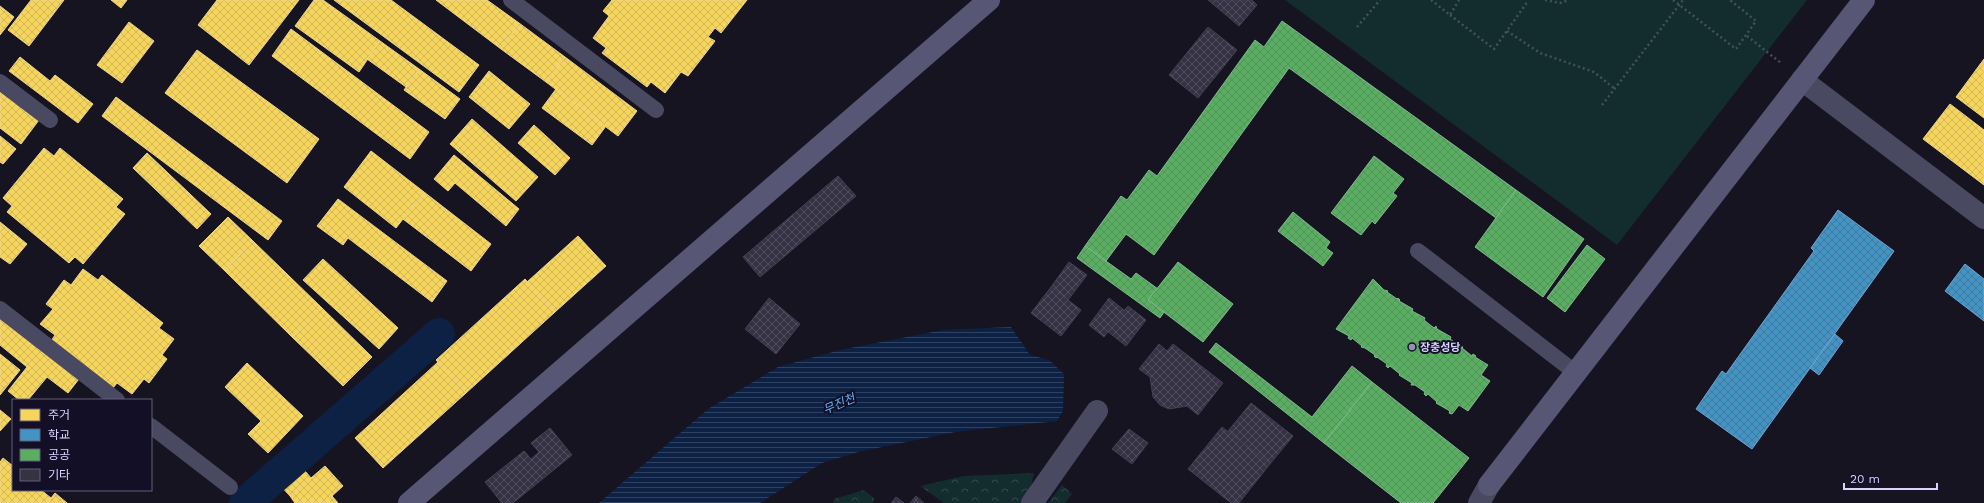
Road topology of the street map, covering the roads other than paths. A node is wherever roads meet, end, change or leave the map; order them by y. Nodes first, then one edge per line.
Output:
1 (511, 0) edge
2 (989, 0) edge
3 (1864, 0) edge
4 (1802, 80) junction
5 (0, 82) edge
6 (656, 110) dead end
7 (50, 120) dead end
8 (1984, 218) edge
9 (1418, 251) dead end
10 (0, 309) edge
11 (1576, 373) junction
12 (117, 399) edge
13 (1097, 411) dead end
14 (152, 427) edge
15 (230, 487) dead end
16 (1484, 494) edge
17 (409, 503) edge
18 (1032, 503) edge

1 - 6 lane
2 - 17 street
3 - 4 street
4 - 8 street
4 - 11 street
5 - 7 lane
9 - 11 lane
10 - 12 lane
11 - 16 street
13 - 18 street
14 - 15 lane

